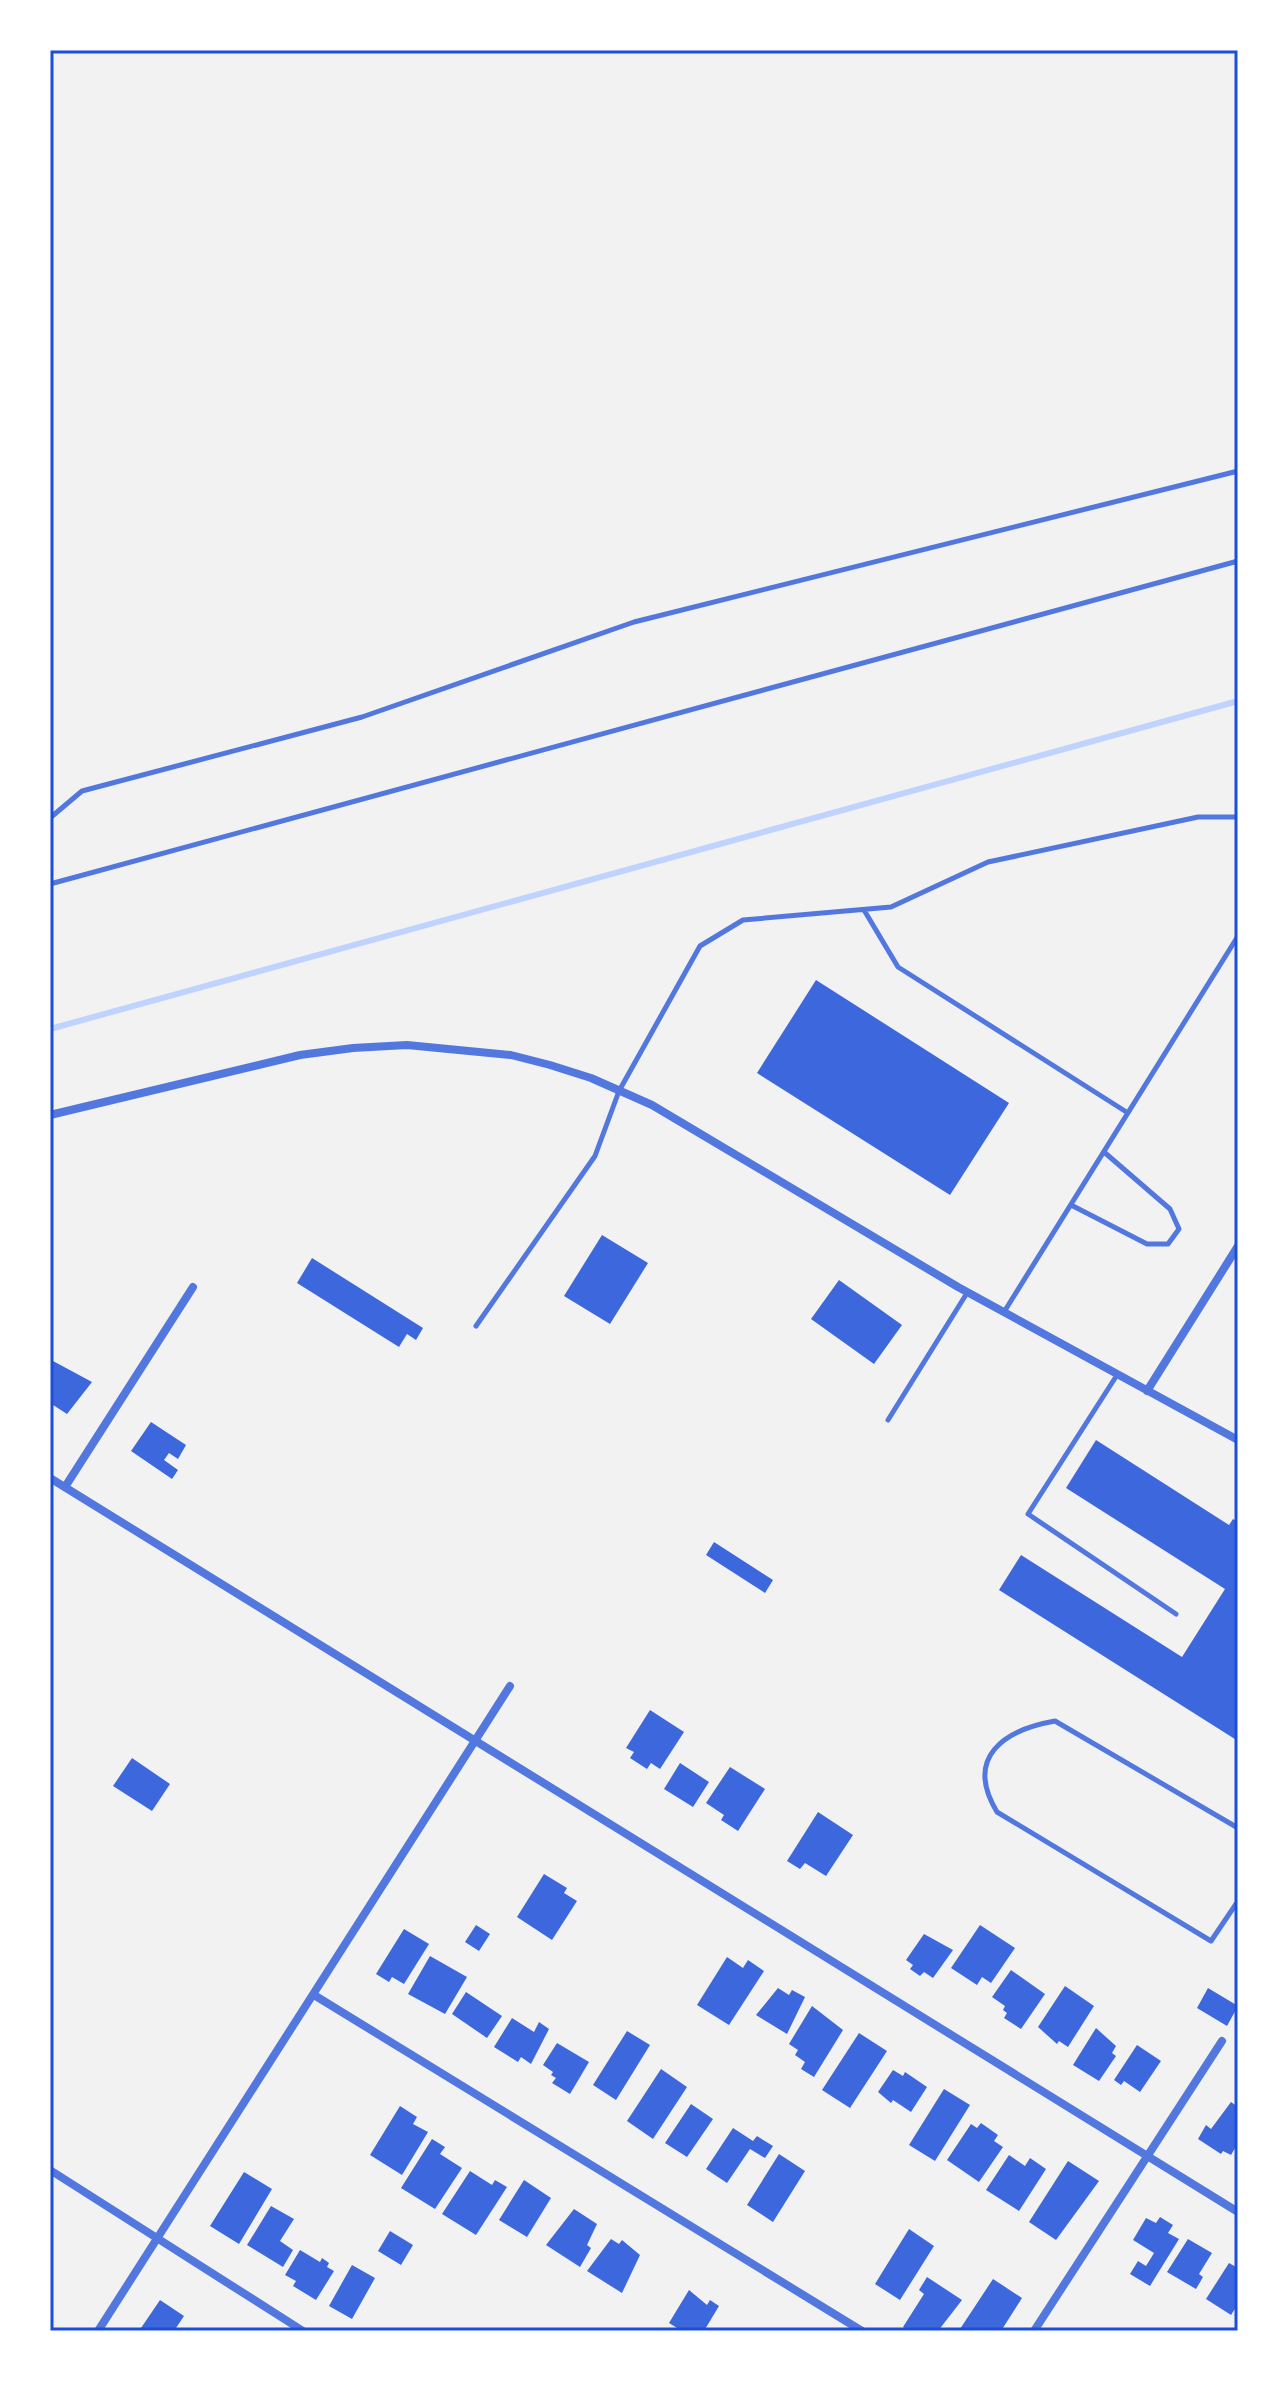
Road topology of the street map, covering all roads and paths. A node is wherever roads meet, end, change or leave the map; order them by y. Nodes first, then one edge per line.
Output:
1 (1238, 471) edge
2 (1238, 561) edge
3 (1238, 817) edge
4 (50, 818) edge
5 (50, 884) edge
6 (864, 909) junction
7 (1238, 936) edge
8 (619, 1091) junction
9 (1128, 1113) junction
10 (50, 1115) edge
11 (1104, 1152) junction
12 (1071, 1205) junction
13 (1238, 1246) edge
14 (193, 1287) dead end
15 (968, 1292) junction
16 (1004, 1312) junction
17 (476, 1326) dead end
18 (1117, 1375) junction
19 (1147, 1391) junction
20 (888, 1420) dead end
21 (1238, 1440) edge
22 (50, 1478) edge
23 (65, 1487) junction
24 (1176, 1614) dead end
25 (510, 1686) dead end
26 (474, 1739) junction
27 (1238, 1828) edge
28 (1238, 1901) edge
29 (314, 1995) junction
30 (1222, 2041) dead end
31 (1148, 2155) junction
32 (50, 2170) edge
33 (1238, 2212) edge
34 (157, 2237) junction
35 (98, 2331) edge
36 (303, 2331) edge
37 (862, 2331) edge
38 (1034, 2331) edge

1 - 4 lane
2 - 5 lane
3 - 6 lane
6 - 8 lane
6 - 9 lane
7 - 9 lane
8 - 10 street
8 - 15 street
8 - 17 lane
9 - 11 lane
11 - 12 lane
11 - 12 lane
12 - 16 lane
13 - 19 street
14 - 23 street
15 - 16 street
15 - 20 lane
16 - 18 street
18 - 19 street
18 - 24 lane
19 - 21 street
22 - 23 street
23 - 26 street
25 - 26 street
26 - 29 street
26 - 31 street
27 - 28 lane
29 - 34 street
29 - 37 street
30 - 31 street
31 - 33 street
31 - 38 street
32 - 34 street
34 - 35 street
34 - 36 street

